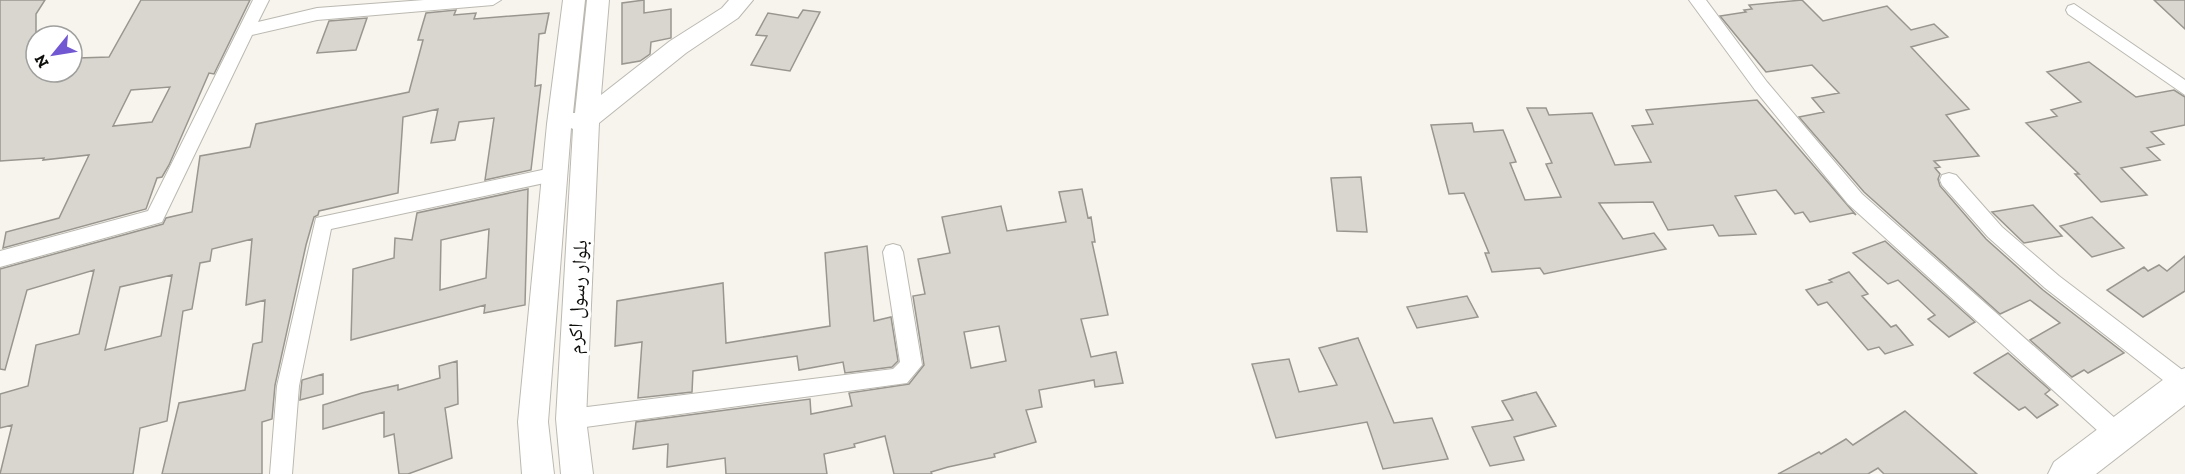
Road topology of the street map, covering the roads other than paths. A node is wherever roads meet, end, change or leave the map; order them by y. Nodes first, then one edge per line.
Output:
1 (261, 0) edge
2 (493, 0) edge
3 (574, 0) edge
4 (598, 0) edge
5 (741, 0) edge
6 (1697, 0) edge
7 (2074, 10) dead end
8 (246, 31) junction
9 (2185, 89) edge
10 (587, 119) junction
11 (559, 124) junction
12 (556, 174) junction
13 (1949, 180) dead end
14 (893, 252) dead end
15 (0, 260) edge
16 (2185, 384) edge
17 (571, 419) junction
18 (2117, 434) junction
19 (281, 474) edge
20 (538, 474) edge
21 (577, 474) edge
22 (2067, 474) edge

1 - 8 street
2 - 8 street
3 - 11 main road, بلوار رسول اکرم
4 - 10 main road, بلوار رسول اکرم
5 - 10 main road
6 - 18 street
7 - 9 street
8 - 15 street
10 - 11 main road
10 - 17 main road, بلوار رسول اکرم
11 - 12 main road, بلوار رسول اکرم
12 - 19 street
12 - 20 main road, بلوار رسول اکرم
13 - 16 street
14 - 17 street
16 - 18 highway
17 - 21 main road, بلوار رسول اکرم
18 - 22 highway

